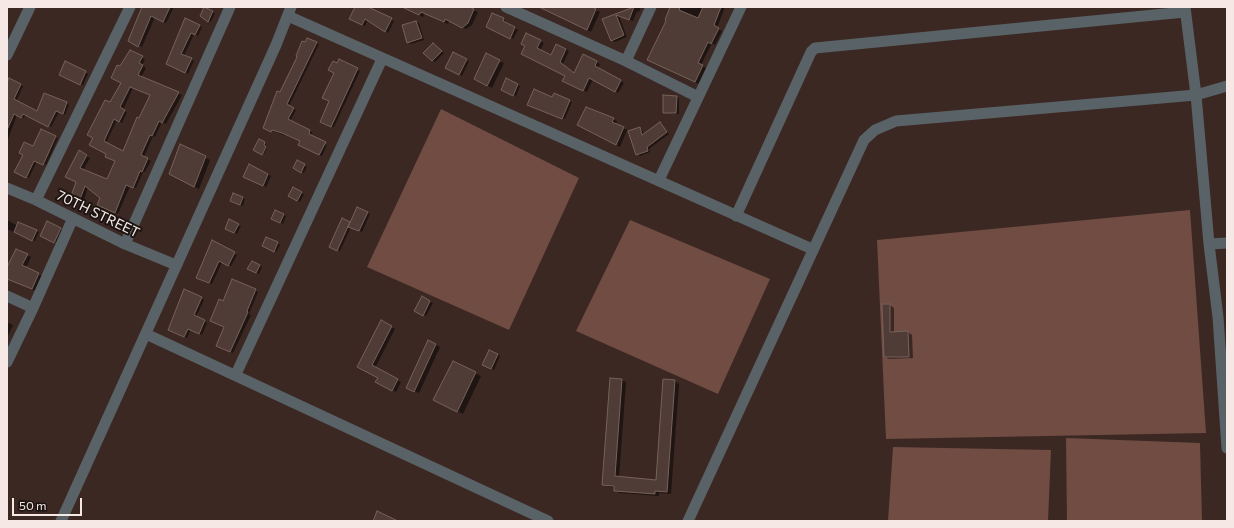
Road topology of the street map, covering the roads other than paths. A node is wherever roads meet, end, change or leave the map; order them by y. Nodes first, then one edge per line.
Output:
1 (30, 7) edge
2 (130, 7) edge
3 (230, 7) edge
4 (506, 7) edge
5 (651, 7) edge
6 (741, 7) edge
7 (1185, 10) edge
8 (290, 11) edge
9 (7, 55) edge
10 (382, 58) junction
11 (626, 61) junction
12 (1227, 86) edge
13 (1196, 95) junction
14 (698, 97) junction
15 (660, 180) junction
16 (7, 188) edge
17 (36, 200) junction
18 (736, 216) junction
19 (73, 218) junction
20 (1227, 243) edge
21 (124, 244) junction
22 (1209, 244) junction
23 (812, 249) junction
24 (176, 265) junction
25 (7, 296) edge
26 (33, 308) junction
27 (1222, 317) edge
28 (146, 334) junction
29 (7, 362) edge
30 (236, 374) junction
31 (1227, 448) edge
32 (61, 521) edge
33 (548, 521) edge
34 (688, 521) edge

1 - 9 street
2 - 17 street
3 - 21 street
4 - 11 street
5 - 11 street
6 - 14 street
7 - 13 street
7 - 18 street
8 - 10 street
8 - 24 street
10 - 15 street
10 - 30 street
11 - 14 street
12 - 13 street
13 - 22 street
13 - 23 street
14 - 15 street
15 - 18 street
16 - 17 street, 70TH STREET
17 - 19 street, 70TH STREET
18 - 23 street
19 - 21 street, 70TH STREET
19 - 26 street
20 - 22 street
21 - 24 street, 70TH STREET
22 - 27 street
23 - 34 street
24 - 28 street
25 - 26 street
26 - 29 street
27 - 31 street
28 - 30 street
28 - 32 street
30 - 33 street

